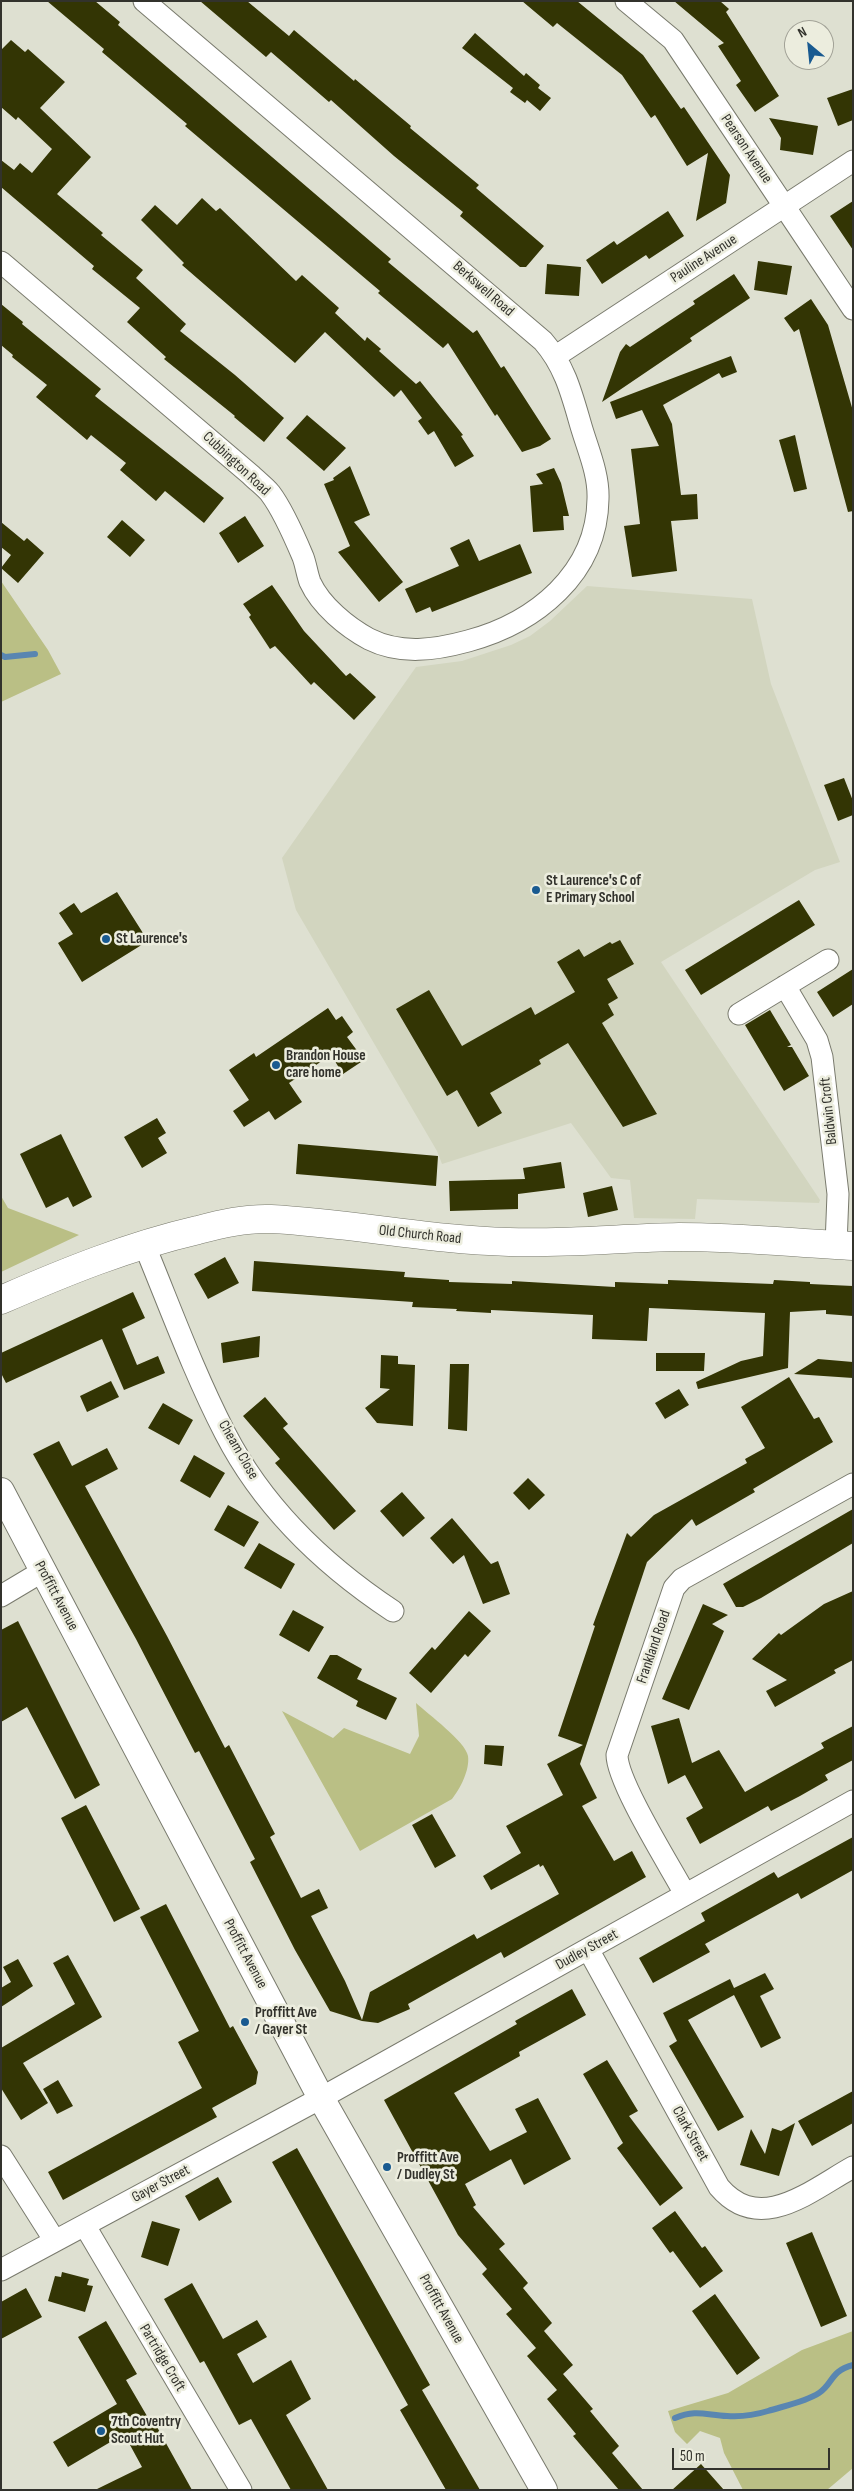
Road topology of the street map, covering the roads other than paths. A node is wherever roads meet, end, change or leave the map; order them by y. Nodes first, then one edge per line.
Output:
1 (144, 1) edge
2 (626, 1) edge
3 (853, 161) edge
4 (784, 207) junction
5 (1, 262) edge
6 (853, 309) edge
7 (556, 356) junction
8 (481, 638) joint
9 (828, 960) dead end
10 (785, 986) junction
11 (739, 1014) dead end
12 (144, 1244) junction
13 (845, 1246) edge
14 (1, 1300) edge
15 (853, 1484) edge
16 (1, 1491) edge
17 (43, 1571) junction
18 (1, 1596) edge
19 (394, 1611) dead end
20 (853, 1801) edge
21 (685, 1894) junction
22 (588, 1949) junction
23 (321, 2098) junction
24 (1, 2156) edge
25 (853, 2167) edge
26 (85, 2226) junction
27 (55, 2241) junction
28 (1, 2270) edge
29 (240, 2490) edge
30 (544, 2490) edge

1 - 7 street, Berkswell Road
2 - 4 street, Pearson Avenue
3 - 4 street, Pauline Avenue
4 - 6 street, Pearson Avenue
4 - 7 street, Pauline Avenue
5 - 8 street, Cubbington Road
7 - 8 street, Berkswell Road
9 - 10 street
10 - 11 street
10 - 13 street, Baldwin Croft
12 - 13 main road, Old Church Road
12 - 14 main road, Old Church Road
12 - 19 street, Cheam Close
15 - 21 street, Frankland Road
16 - 17 street, Proffitt Avenue
17 - 18 street
17 - 23 street, Proffitt Avenue
20 - 21 street, Dudley Street
21 - 22 street, Dudley Street
22 - 23 street, Dudley Street
22 - 25 street, Clark Street
23 - 26 street, Gayer Street
23 - 30 street, Proffitt Avenue
24 - 27 street
26 - 27 street, Gayer Street
26 - 29 street, Partridge Croft
27 - 28 street, Gayer Street

